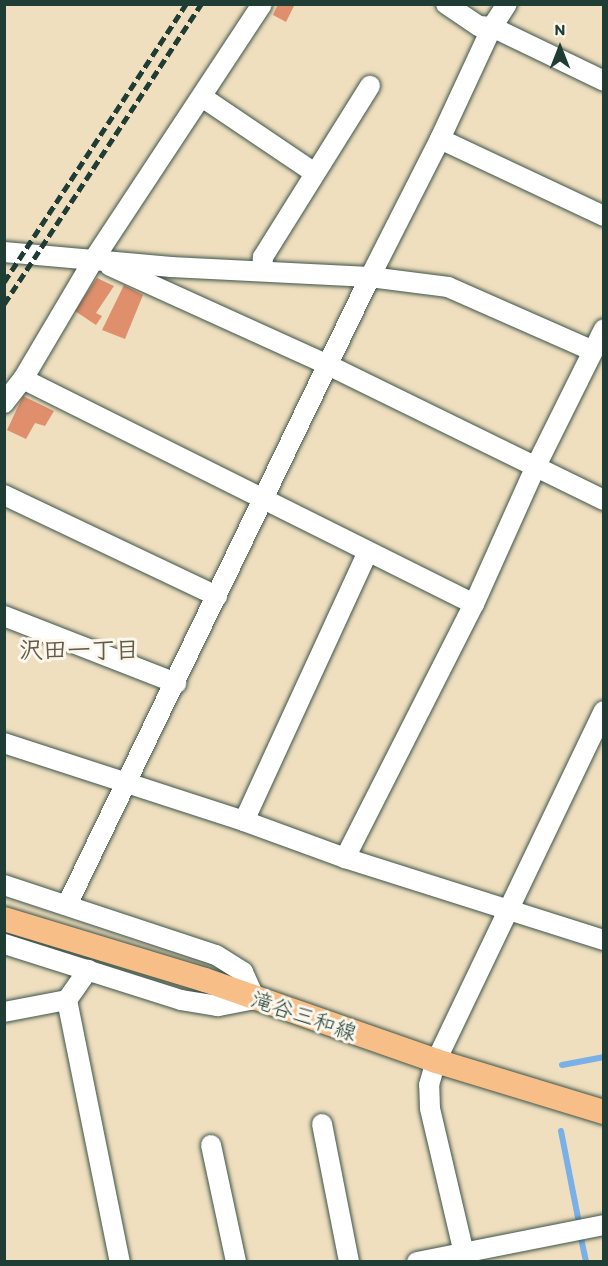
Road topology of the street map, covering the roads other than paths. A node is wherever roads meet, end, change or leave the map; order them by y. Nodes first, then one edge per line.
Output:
1 (262, 4) edge
2 (446, 4) edge
3 (507, 4) edge
4 (492, 27) junction
5 (603, 81) edge
6 (370, 86) dead end
7 (202, 97) junction
8 (440, 139) junction
9 (313, 172) junction
10 (603, 216) edge
11 (4, 252) edge
12 (94, 259) junction
13 (262, 271) junction
14 (370, 277) junction
15 (603, 329) edge
16 (593, 351) junction
17 (328, 365) junction
18 (23, 379) junction
19 (4, 403) edge
20 (535, 468) junction
21 (4, 495) edge
22 (264, 498) junction
23 (603, 500) edge
24 (368, 552) junction
25 (217, 597) junction
26 (474, 604) junction
27 (4, 616) edge
28 (176, 683) junction
29 (603, 711) edge
30 (4, 743) edge
31 (127, 782) junction
32 (244, 821) junction
33 (345, 858) junction
34 (4, 885) edge
35 (67, 905) junction
36 (509, 908) junction
37 (4, 919) edge
38 (603, 940) edge
39 (4, 944) edge
40 (88, 970) junction
41 (255, 999) junction
42 (67, 1000) junction
43 (4, 1012) edge
44 (436, 1061) junction
45 (603, 1112) edge
46 (322, 1125) dead end
47 (211, 1145) dead end
48 (603, 1225) edge
49 (465, 1256) edge
50 (120, 1262) edge
51 (236, 1262) edge
52 (349, 1262) edge
53 (417, 1262) edge

1 - 7 street
2 - 4 street
3 - 4 street
4 - 5 street
4 - 8 street
6 - 9 street
7 - 9 street
7 - 12 street
8 - 10 street
8 - 14 street
9 - 13 street
11 - 12 street
12 - 13 street
12 - 17 street
12 - 18 street
13 - 14 street
14 - 16 street
14 - 17 street
15 - 16 street
16 - 20 street
17 - 20 street
17 - 22 street
18 - 19 street
18 - 22 street
20 - 23 street
20 - 26 street
21 - 25 street
22 - 24 street
22 - 25 street
24 - 26 street
24 - 32 street
25 - 28 street
26 - 33 street
27 - 28 street
28 - 31 street
29 - 36 street
30 - 31 street
31 - 32 street
31 - 35 street
32 - 33 street
33 - 36 street
34 - 35 street
35 - 41 street
36 - 38 street
36 - 44 street
37 - 41 main road, 滝谷三和線
39 - 40 street
40 - 41 street
40 - 42 street
41 - 44 main road, 滝谷三和線
42 - 43 street
42 - 50 street
44 - 45 main road, 滝谷三和線
44 - 49 street
46 - 52 street
47 - 51 street
48 - 49 street
49 - 53 street

